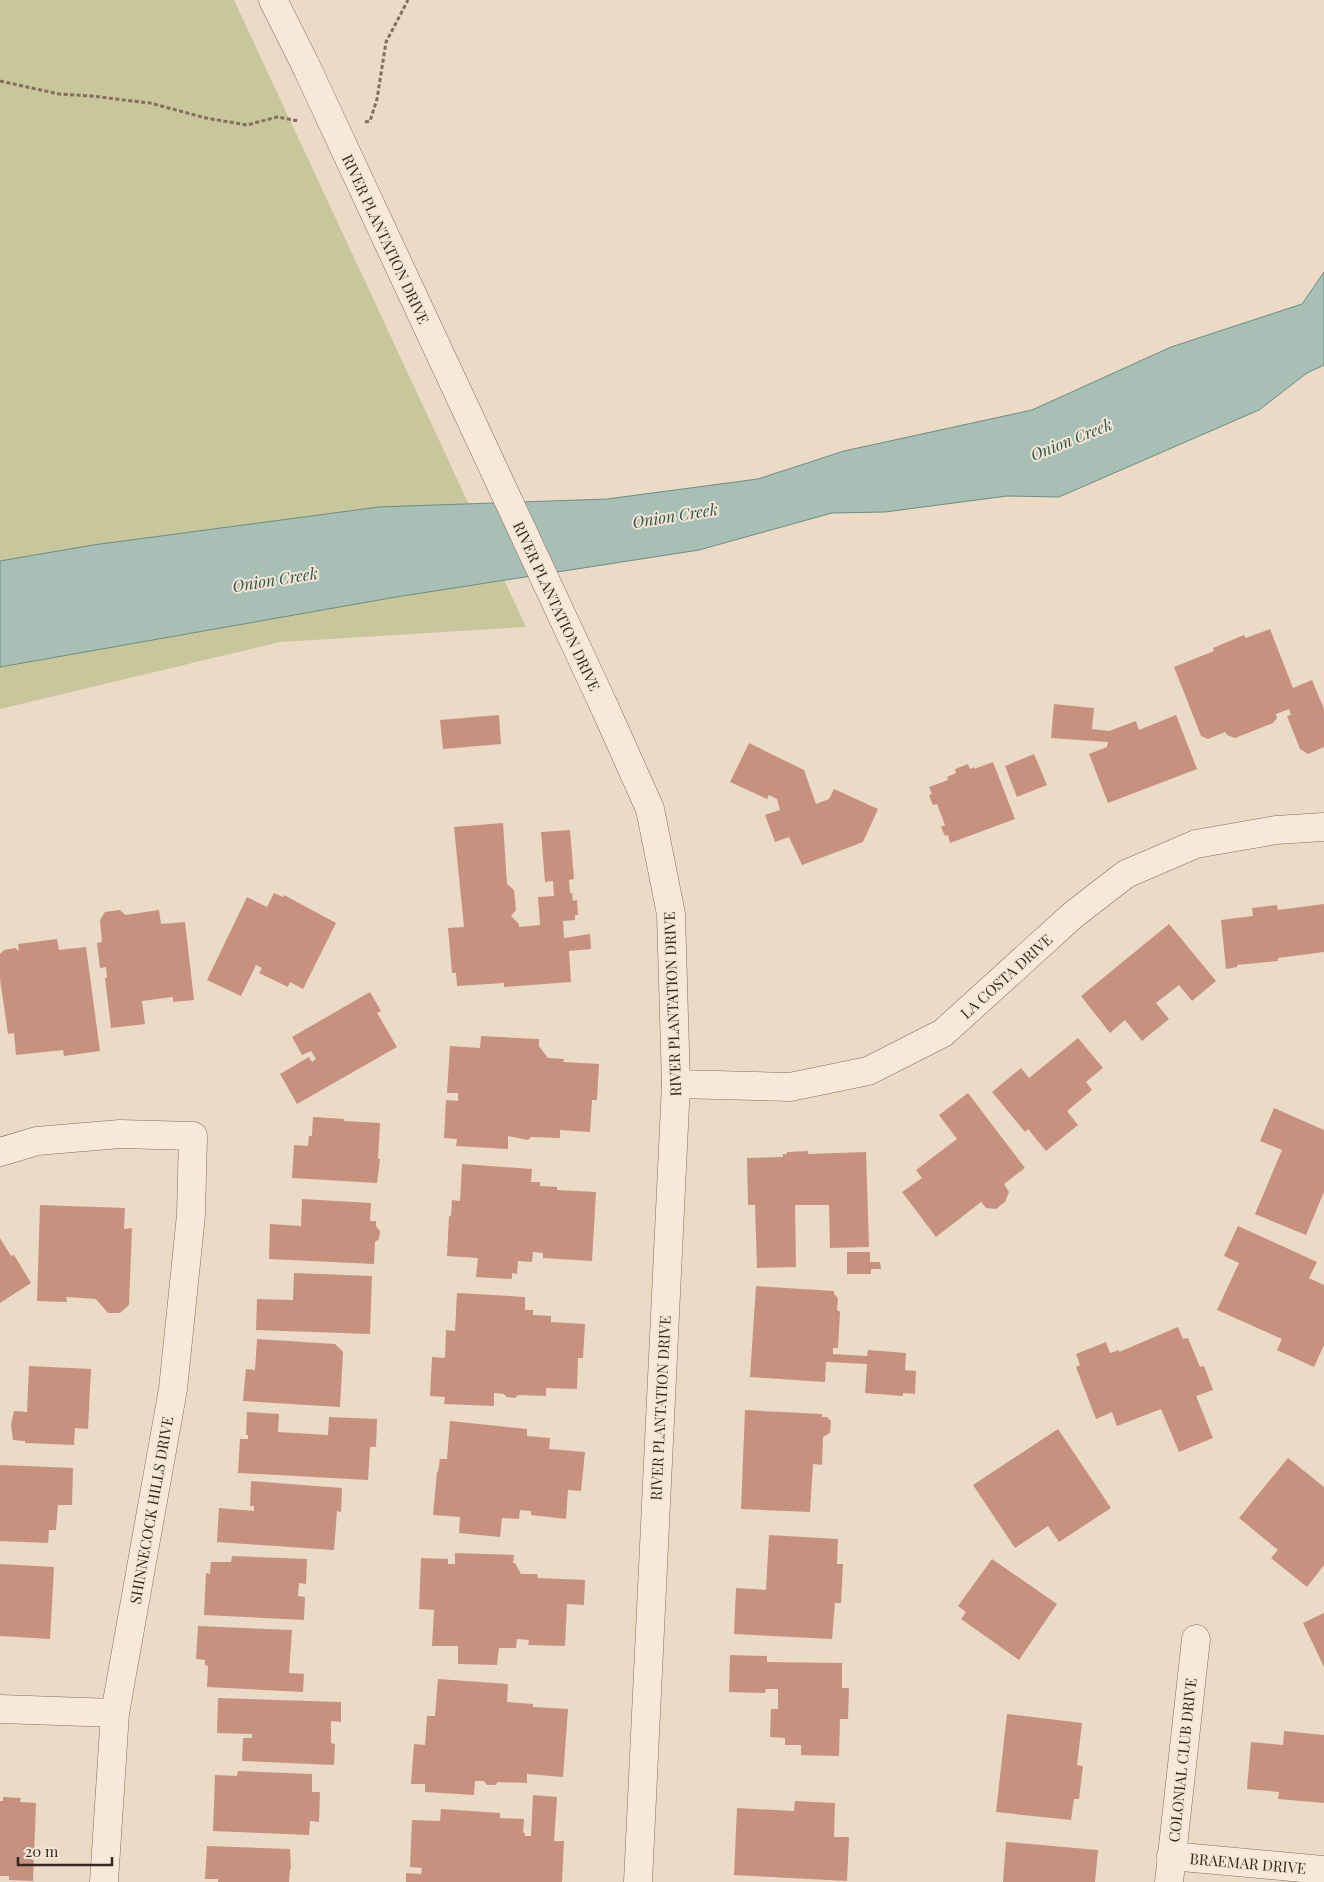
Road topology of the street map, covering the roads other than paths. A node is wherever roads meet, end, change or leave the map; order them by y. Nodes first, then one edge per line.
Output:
1 (273, 0) edge
2 (1324, 827) edge
3 (676, 1084) junction
4 (0, 1152) edge
5 (1196, 1639) dead end
6 (0, 1709) edge
7 (115, 1714) junction
8 (1170, 1869) edge
9 (1324, 1870) edge
10 (104, 1882) edge
11 (638, 1882) edge

1 - 3 street, RIVER PLANTATION DRIVE, bridge
2 - 3 street, LA COSTA DRIVE
3 - 11 street, RIVER PLANTATION DRIVE
4 - 7 street, SHINNECOCK HILLS DRIVE
5 - 8 street, COLONIAL CLUB DRIVE
6 - 7 street
7 - 10 street, SHINNECOCK HILLS DRIVE
8 - 9 street, BRAEMAR DRIVE

